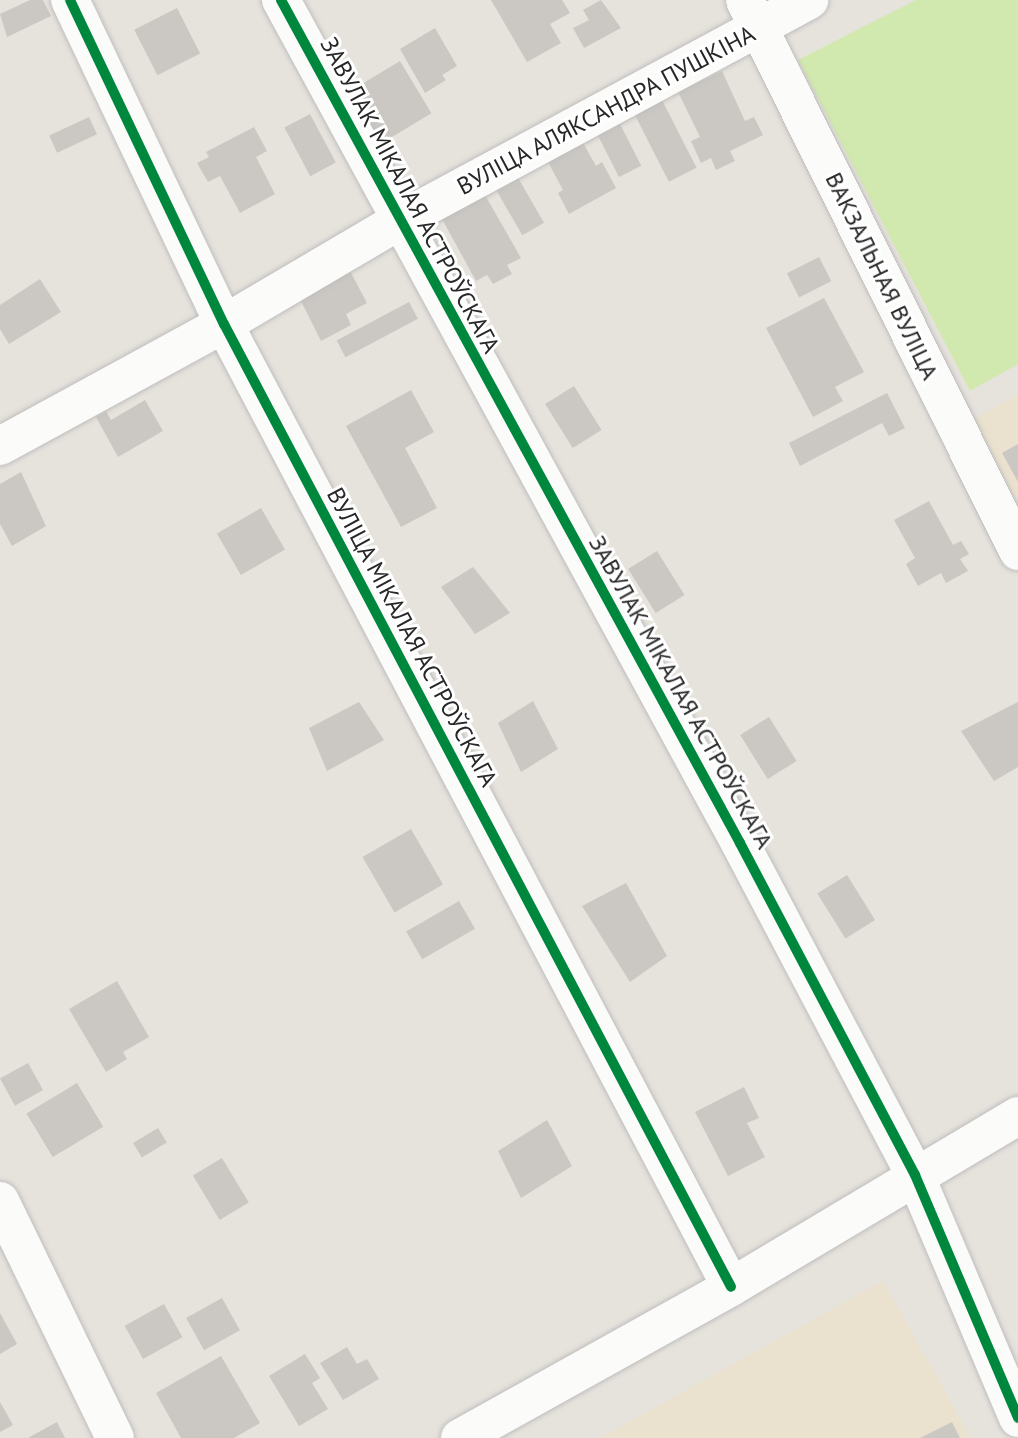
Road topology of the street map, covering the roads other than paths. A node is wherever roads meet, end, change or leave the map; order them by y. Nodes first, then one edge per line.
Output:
1 (70, 0) edge
2 (281, 0) edge
3 (809, 0) edge
4 (752, 14) edge
5 (399, 221) junction
6 (224, 324) junction
7 (0, 446) edge
8 (1018, 551) edge
9 (1018, 1116) edge
10 (915, 1175) junction
11 (0, 1201) edge
12 (731, 1287) junction
13 (1018, 1418) edge
14 (116, 1438) edge
15 (460, 1438) edge

1 - 6 street, ВУЛІЦА МІКАЛАЯ АСТРОЎСКАГА
2 - 5 street, ЗАВУЛАК МІКАЛАЯ АСТРОЎСКАГА
3 - 4 street, ВУЛІЦА АЛЯКСАНДРА ПУШКІНА
4 - 5 street, ВУЛІЦА АЛЯКСАНДРА ПУШКІНА
4 - 8 street, ВАКЗАЛЬНАЯ ВУЛІЦА
5 - 6 street, ВУЛІЦА АЛЯКСАНДРА ПУШКІНА
5 - 10 street, ЗАВУЛАК МІКАЛАЯ АСТРОЎСКАГА
6 - 7 street, ВУЛІЦА АЛЯКСАНДРА ПУШКІНА
6 - 12 street, ВУЛІЦА МІКАЛАЯ АСТРОЎСКАГА
9 - 10 street
10 - 12 street
10 - 13 street, ЗАВУЛАК МІКАЛАЯ АСТРОЎСКАГА
11 - 14 street
12 - 15 street

